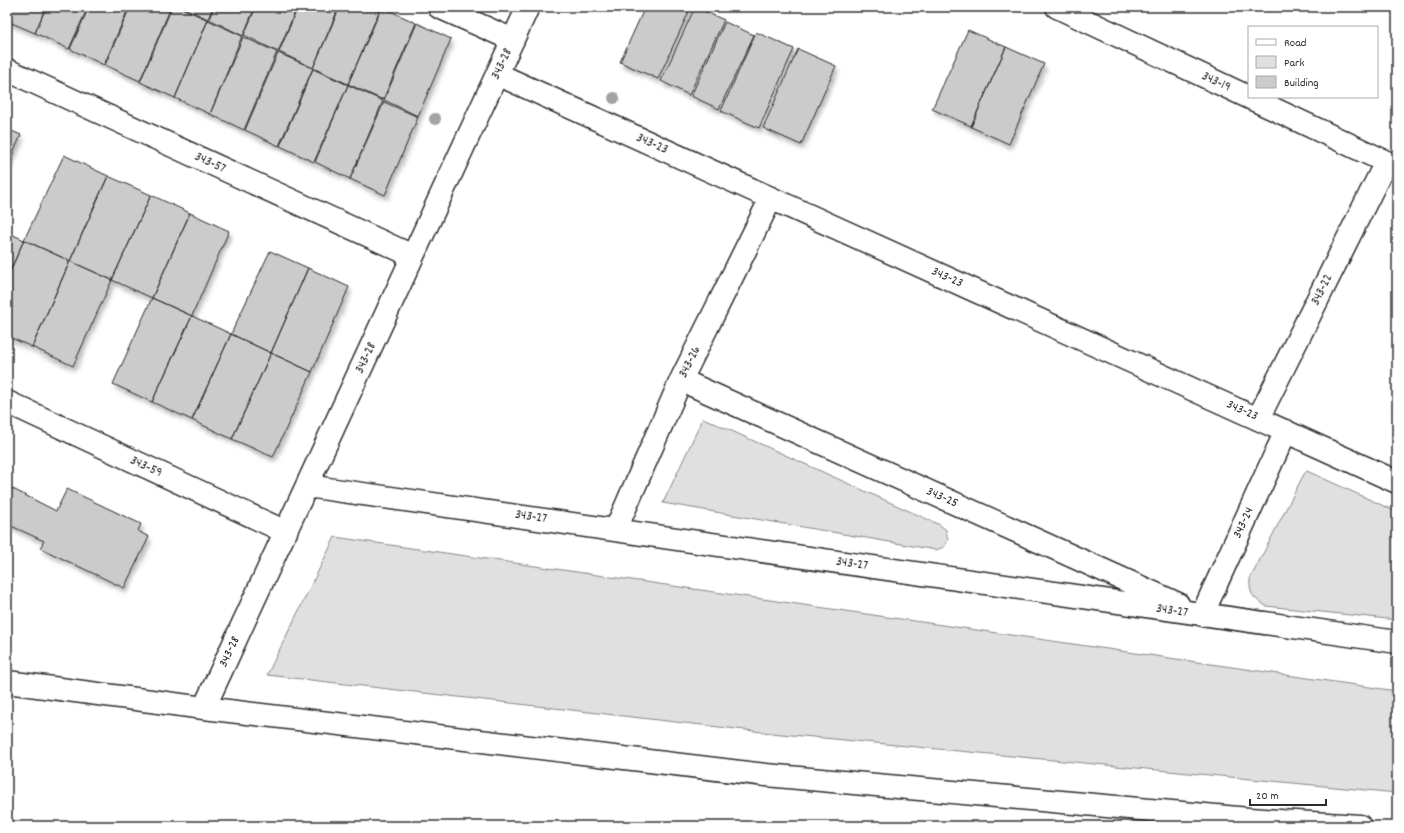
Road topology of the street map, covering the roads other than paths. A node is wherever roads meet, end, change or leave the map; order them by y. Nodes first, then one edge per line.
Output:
1 (439, 7) edge
2 (528, 7) edge
3 (1057, 7) edge
4 (513, 40) junction
5 (7, 70) edge
6 (497, 74) junction
7 (1248, 97) edge
8 (1251, 98) edge
9 (1392, 164) edge
10 (771, 198) junction
11 (413, 256) junction
12 (681, 380) junction
13 (7, 402) edge
14 (1258, 419) junction
15 (1286, 432) junction
16 (1397, 482) edge
17 (306, 486) junction
18 (616, 530) junction
19 (286, 532) junction
20 (1202, 615) junction
21 (1397, 642) edge
22 (7, 682) edge
23 (204, 708) junction
24 (1360, 826) edge

1 - 4 street
2 - 4 street, 343-28
3 - 7 street, 343-19
4 - 6 street, 343-28
5 - 11 street, 343-57
6 - 10 street, 343-23
6 - 11 street, 343-28
8 - 9 street, 343-19
9 - 14 street, 343-22
10 - 12 street, 343-26
10 - 14 street, 343-23
11 - 17 street, 343-28
12 - 18 street, 343-26
12 - 20 street, 343-25
13 - 19 street, 343-59
14 - 15 street, 343-23
15 - 16 street, 343-23
15 - 20 street, 343-24
17 - 18 street, 343-27
17 - 19 street, 343-28
18 - 20 street, 343-27
19 - 23 street, 343-28
20 - 21 street, 343-27
22 - 23 street
23 - 24 street

